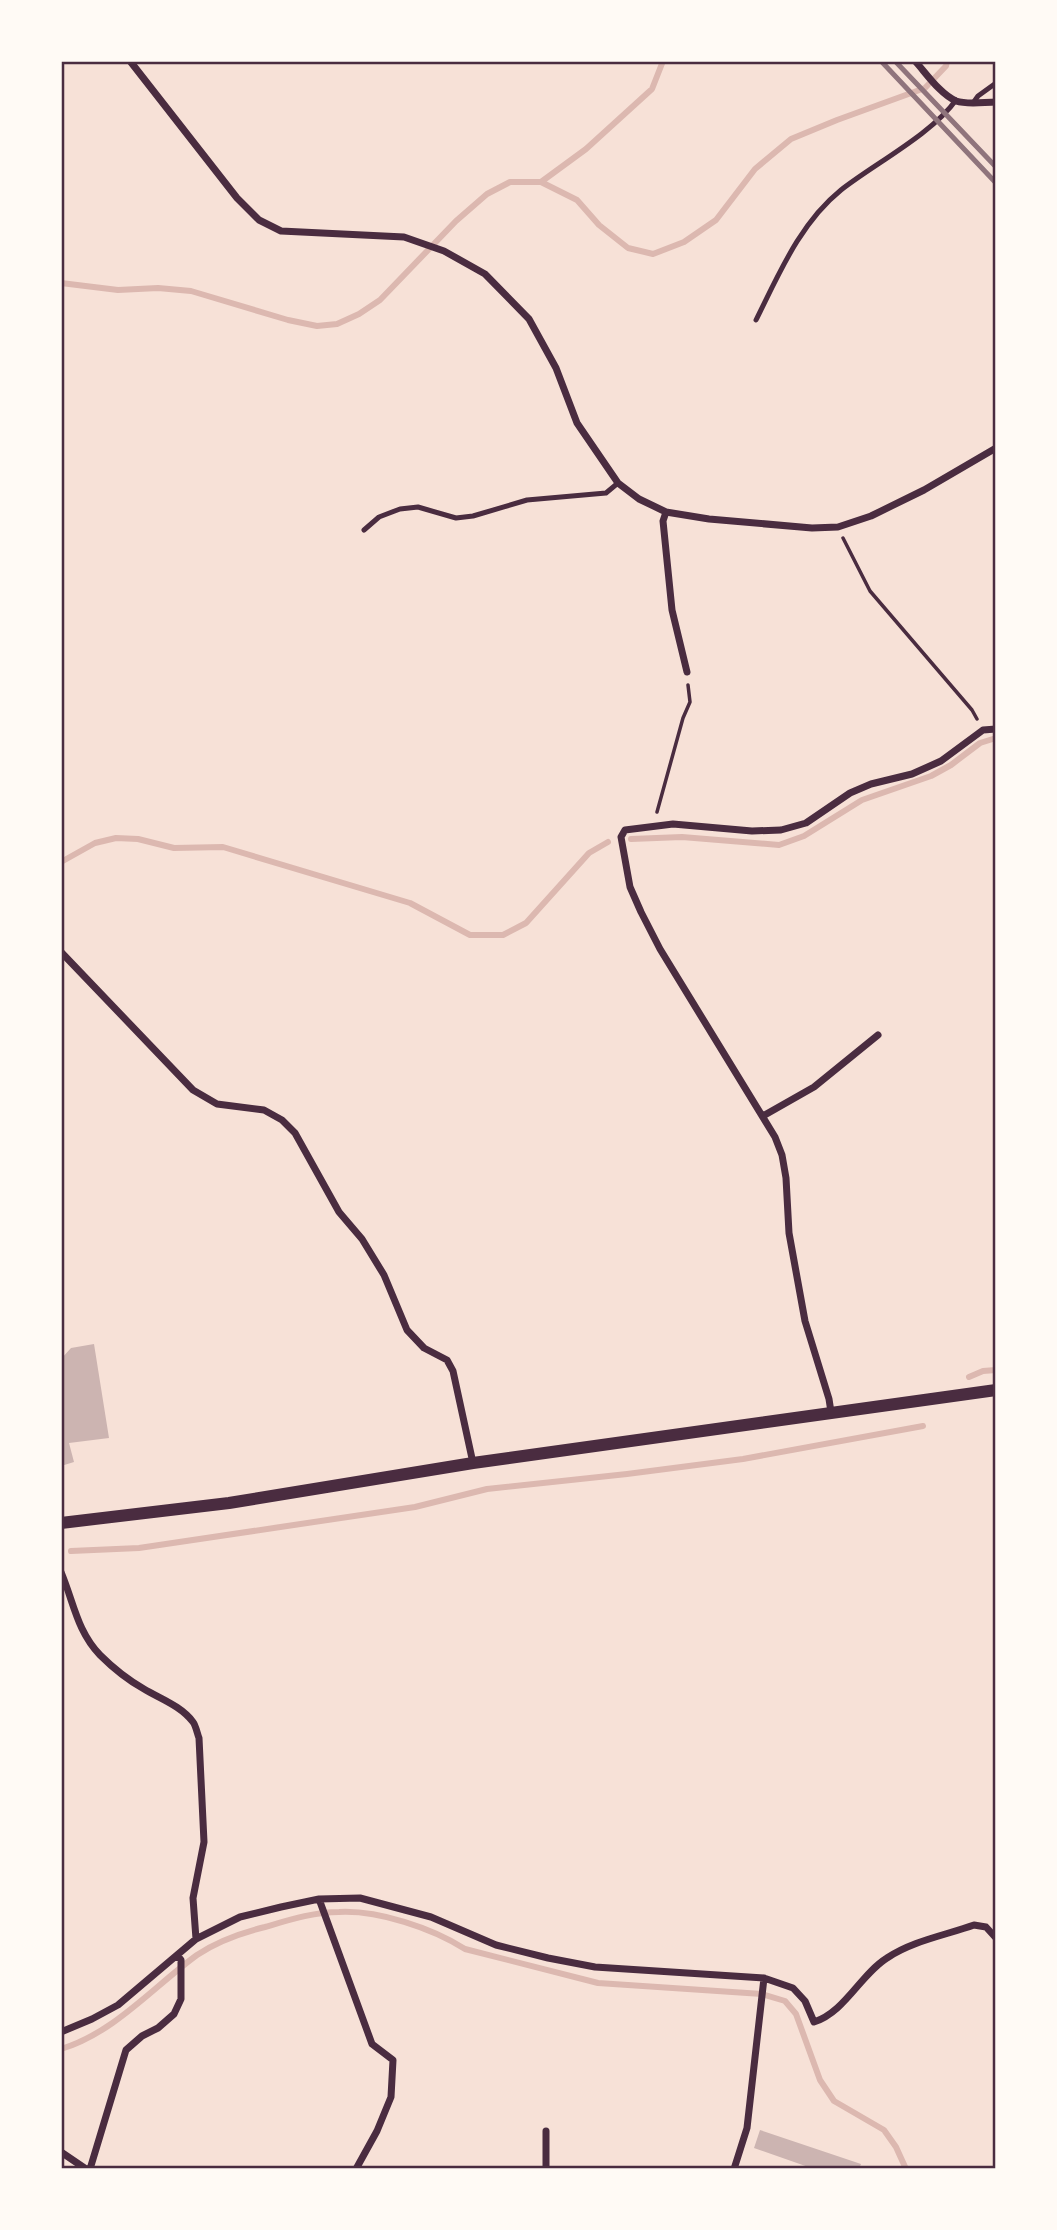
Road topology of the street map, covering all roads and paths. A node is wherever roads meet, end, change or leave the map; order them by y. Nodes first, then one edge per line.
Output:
1 (915, 61) edge
2 (135, 63) edge
3 (996, 83) edge
4 (956, 100) junction
5 (996, 102) edge
6 (973, 103) junction
7 (756, 320) dead end
8 (996, 449) edge
9 (618, 483) junction
10 (666, 512) junction
11 (838, 527) junction
12 (364, 530) dead end
13 (687, 672) joint
14 (996, 729) edge
15 (983, 730) junction
16 (654, 825) junction
17 (61, 952) edge
18 (878, 1035) dead end
19 (763, 1116) junction
20 (996, 1390) edge
21 (831, 1412) junction
22 (473, 1463) junction
23 (61, 1523) edge
24 (61, 1572) edge
25 (319, 1899) junction
26 (996, 1938) edge
27 (196, 1939) junction
28 (177, 1955) junction
29 (765, 1978) junction
30 (61, 2032) edge
31 (546, 2131) dead end
32 (61, 2152) edge
33 (88, 2169) edge
34 (356, 2169) edge
35 (546, 2169) edge
36 (733, 2169) edge

1 - 4 street
2 - 9 street
3 - 6 lane
4 - 6 street
4 - 7 lane
5 - 6 street
8 - 11 street
9 - 10 street
9 - 12 lane
10 - 11 street
10 - 13 street
11 - 15 path
13 - 16 path
14 - 15 street
15 - 16 street
16 - 19 street
17 - 22 street
18 - 19 street
19 - 21 street
20 - 21 street
21 - 22 street
22 - 23 street
24 - 27 street
25 - 27 street
25 - 29 street
25 - 34 street
26 - 29 street
27 - 28 street
28 - 30 street
28 - 33 street
29 - 36 street
31 - 35 street
32 - 33 street

